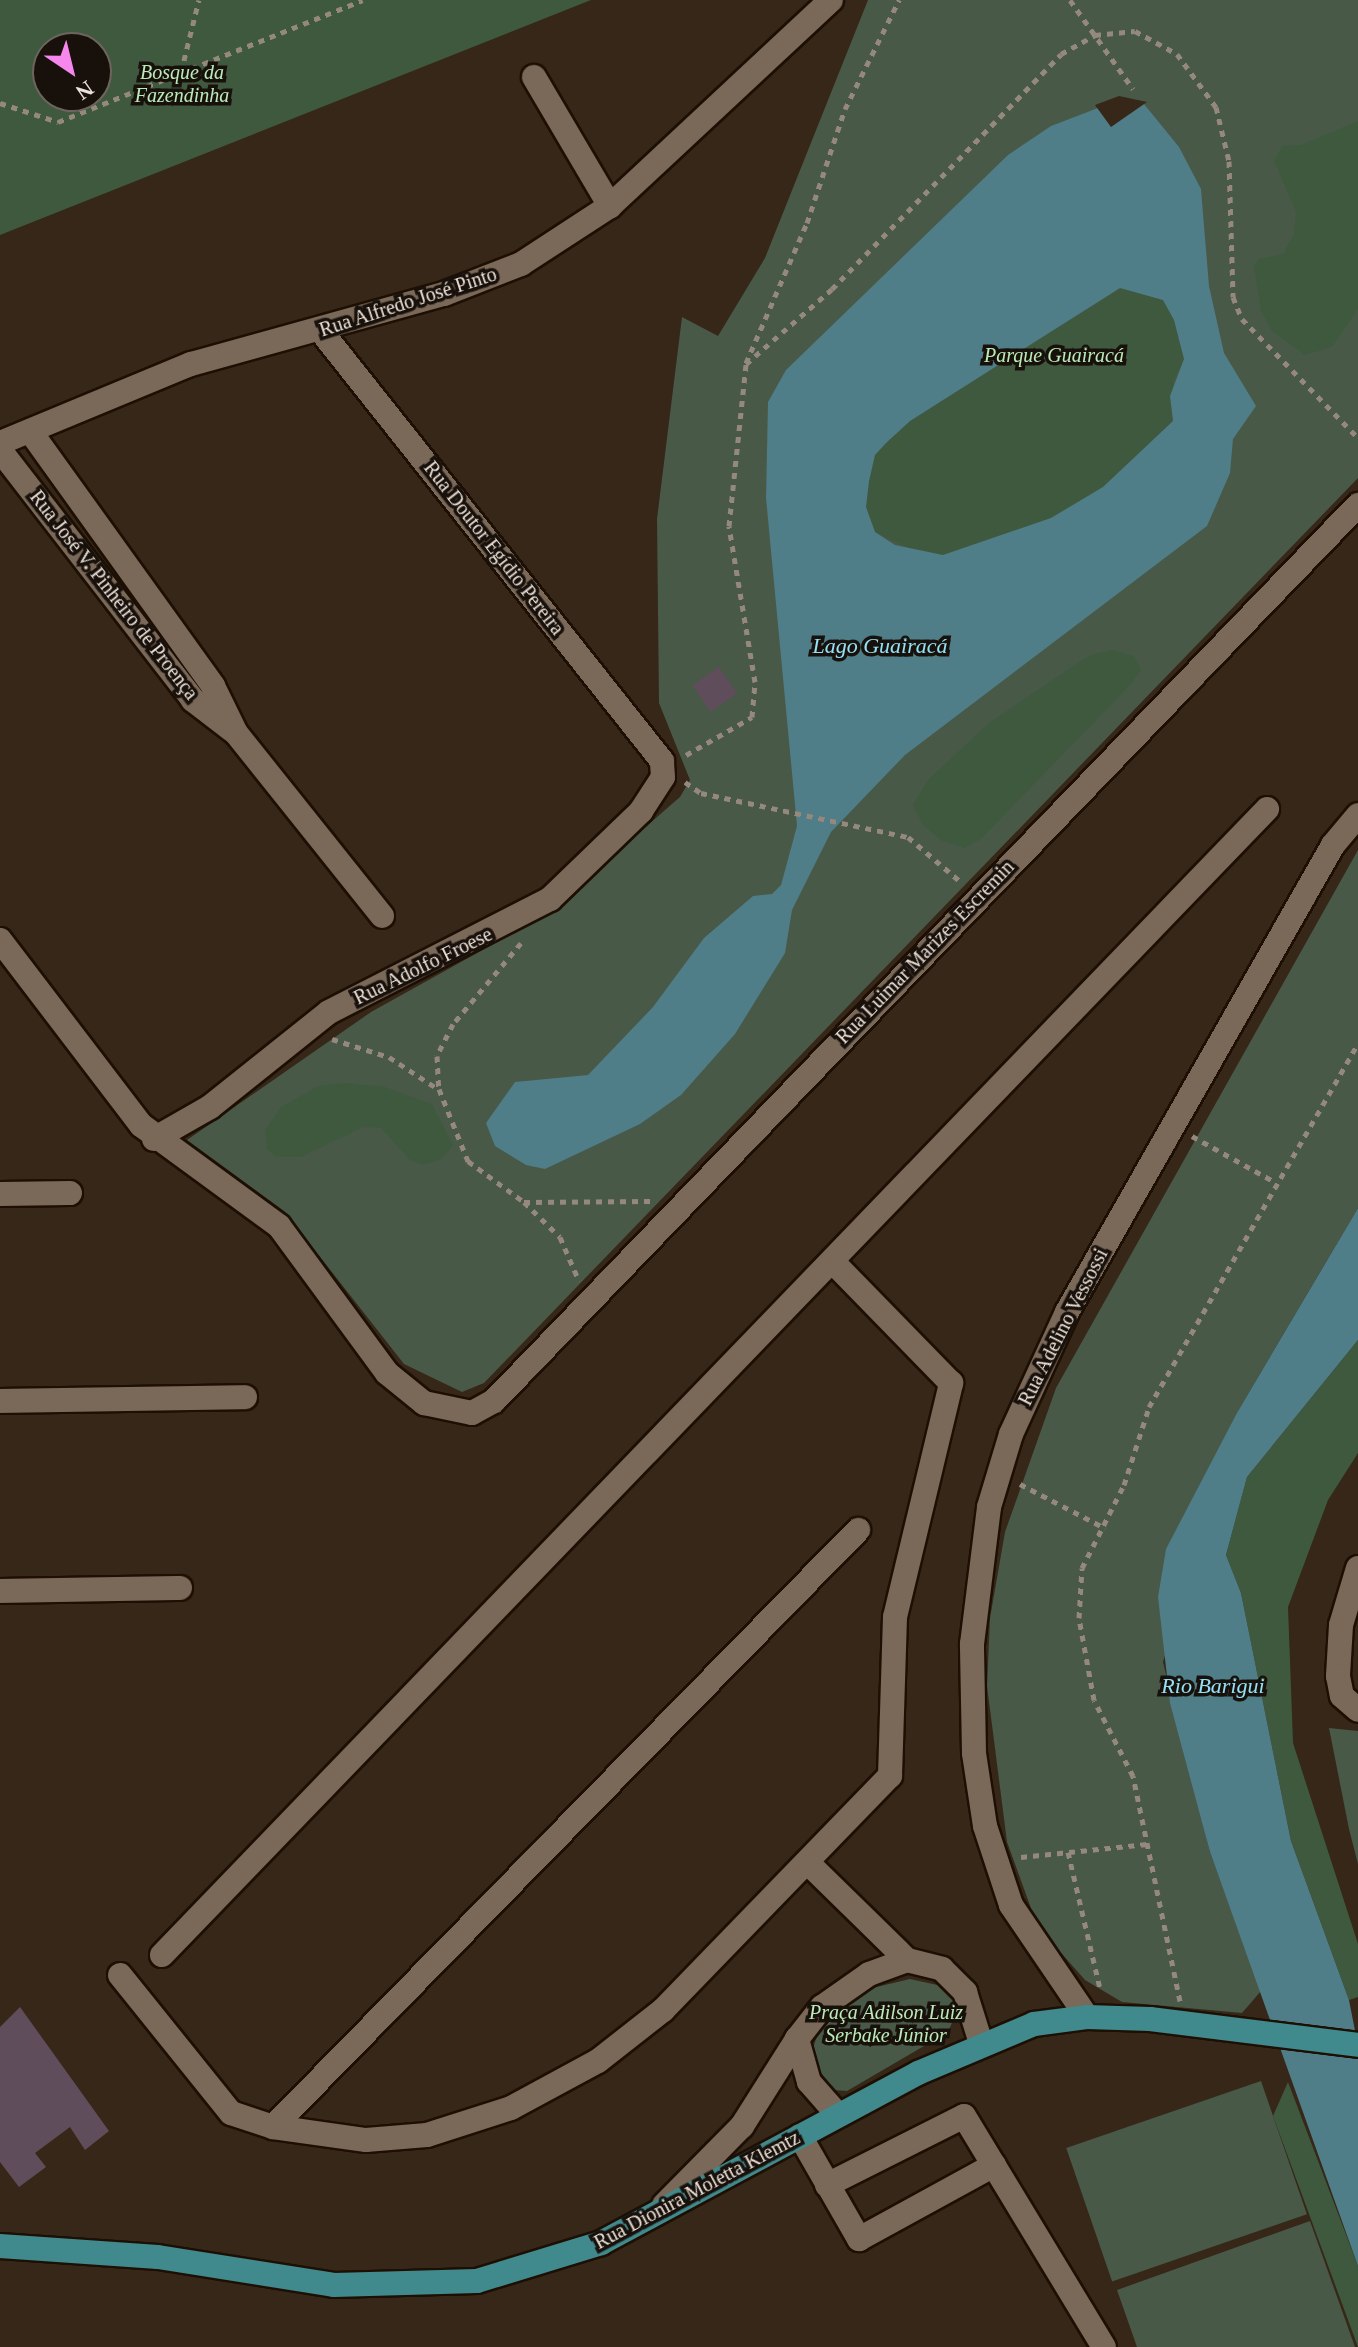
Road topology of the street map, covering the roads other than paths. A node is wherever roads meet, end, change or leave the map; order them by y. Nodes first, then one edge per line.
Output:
1 (831, 0) edge
2 (534, 77) dead end
3 (610, 206) junction
4 (321, 331) junction
5 (30, 431) junction
6 (0, 443) edge
7 (0, 450) edge
8 (1358, 505) edge
9 (236, 733) junction
10 (664, 768) joint
11 (1267, 809) dead end
12 (1358, 815) edge
13 (382, 916) dead end
14 (0, 940) edge
15 (154, 1139) junction
16 (70, 1193) dead end
17 (0, 1194) edge
18 (832, 1261) junction
19 (245, 1397) dead end
20 (0, 1401) edge
21 (858, 1530) dead end
22 (1358, 1568) edge
23 (180, 1588) dead end
24 (0, 1591) edge
25 (1352, 1706) edge
26 (808, 1863) junction
27 (162, 1955) dead end
28 (907, 1960) junction
29 (120, 1975) dead end
30 (1097, 2016) junction
31 (797, 2039) junction
32 (981, 2043) junction
33 (1358, 2045) edge
34 (838, 2115) junction
35 (273, 2127) junction
36 (800, 2136) junction
37 (994, 2165) junction
38 (827, 2185) junction
39 (648, 2220) junction
40 (0, 2246) edge
41 (1104, 2347) edge

1 - 3 street, Rua Alfredo José Pinto
2 - 3 street
3 - 4 street, Rua Alfredo José Pinto
4 - 5 street, Rua Alfredo José Pinto
4 - 10 street, Rua Doutor Egídio Pereira
5 - 6 street, Rua Alfredo José Pinto
5 - 9 street, Rua José V. Pinheiro de Proença
7 - 9 street, Rua José V. Pinheiro de Proença
8 - 15 street, Rua Luimar Marizes Escremin
9 - 13 street, Rua José V. Pinheiro de Proença
10 - 15 street, Rua Adolfo Froese
11 - 18 street
12 - 30 street, Rua Adelino Vessossi
14 - 15 street
16 - 17 street
18 - 26 street
18 - 27 street
19 - 20 street
21 - 35 street
22 - 25 street
23 - 24 street
26 - 28 street
26 - 35 street
28 - 31 street
28 - 32 street
29 - 35 street
30 - 32 main road, Rua Dionira Moletta Klemtz
30 - 33 main road, Rua Dionira Moletta Klemtz
31 - 34 street
31 - 39 street
32 - 34 main road, Rua Dionira Moletta Klemtz
34 - 36 main road, Rua Dionira Moletta Klemtz
36 - 38 street
36 - 39 main road, Rua Dionira Moletta Klemtz
37 - 38 street
37 - 38 street
37 - 41 street
39 - 40 main road, Rua Dionira Moletta Klemtz

